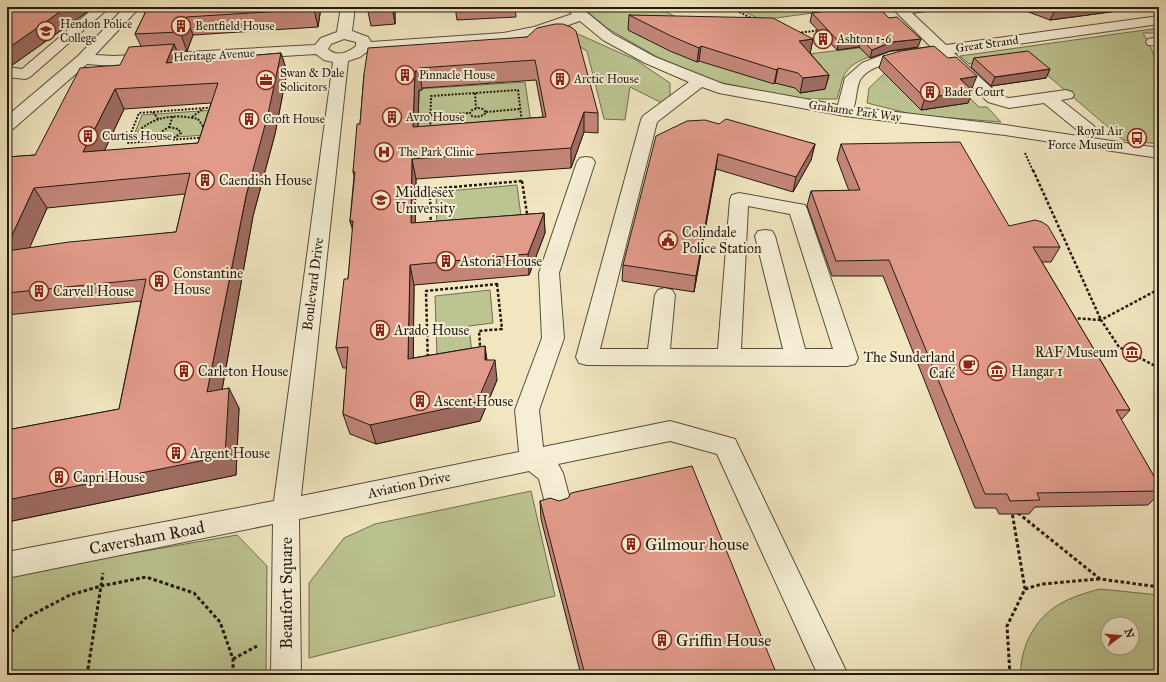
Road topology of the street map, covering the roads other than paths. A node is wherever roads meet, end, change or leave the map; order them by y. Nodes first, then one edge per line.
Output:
1 (103, 7) edge
2 (133, 7) edge
3 (348, 7) edge
4 (927, 7) edge
5 (900, 8) edge
6 (577, 12) edge
7 (1159, 20) edge
8 (344, 36) junction
9 (364, 47) junction
10 (320, 49) junction
11 (943, 49) junction
12 (341, 57) junction
13 (83, 59) junction
14 (7, 72) edge
15 (700, 81) junction
16 (1066, 95) dead end
17 (1048, 97) junction
18 (845, 111) junction
19 (7, 125) edge
20 (1088, 130) dead end
21 (1159, 153) edge
22 (586, 162) dead end
23 (765, 236) dead end
24 (665, 295) edge
25 (658, 357) junction
26 (729, 357) junction
27 (796, 358) junction
28 (532, 459) junction
29 (559, 507) edge
30 (286, 510) junction
31 (7, 565) edge
32 (286, 675) edge
33 (833, 675) edge

1 - 14 street
2 - 13 street
3 - 8 street
4 - 5 street
5 - 11 street
6 - 9 street
6 - 15 street, Grahame Park Way
7 - 11 street, Great Strand
8 - 9 street
8 - 10 street
9 - 12 street
10 - 12 street
10 - 13 street, Heritage Avenue
11 - 17 street
11 - 18 street, Great Strand
12 - 30 street, Boulevard Drive
13 - 19 street
15 - 18 street, Grahame Park Way
15 - 25 street
16 - 17 street
17 - 20 street
18 - 21 street, Grahame Park Way
22 - 28 street
23 - 27 street
24 - 25 street
25 - 26 street
26 - 27 street
26 - 27 street
28 - 29 street
28 - 30 street, Aviation Drive
28 - 33 street, Aviation Drive
30 - 31 street, Caversham Road
30 - 32 street, Beaufort Square

